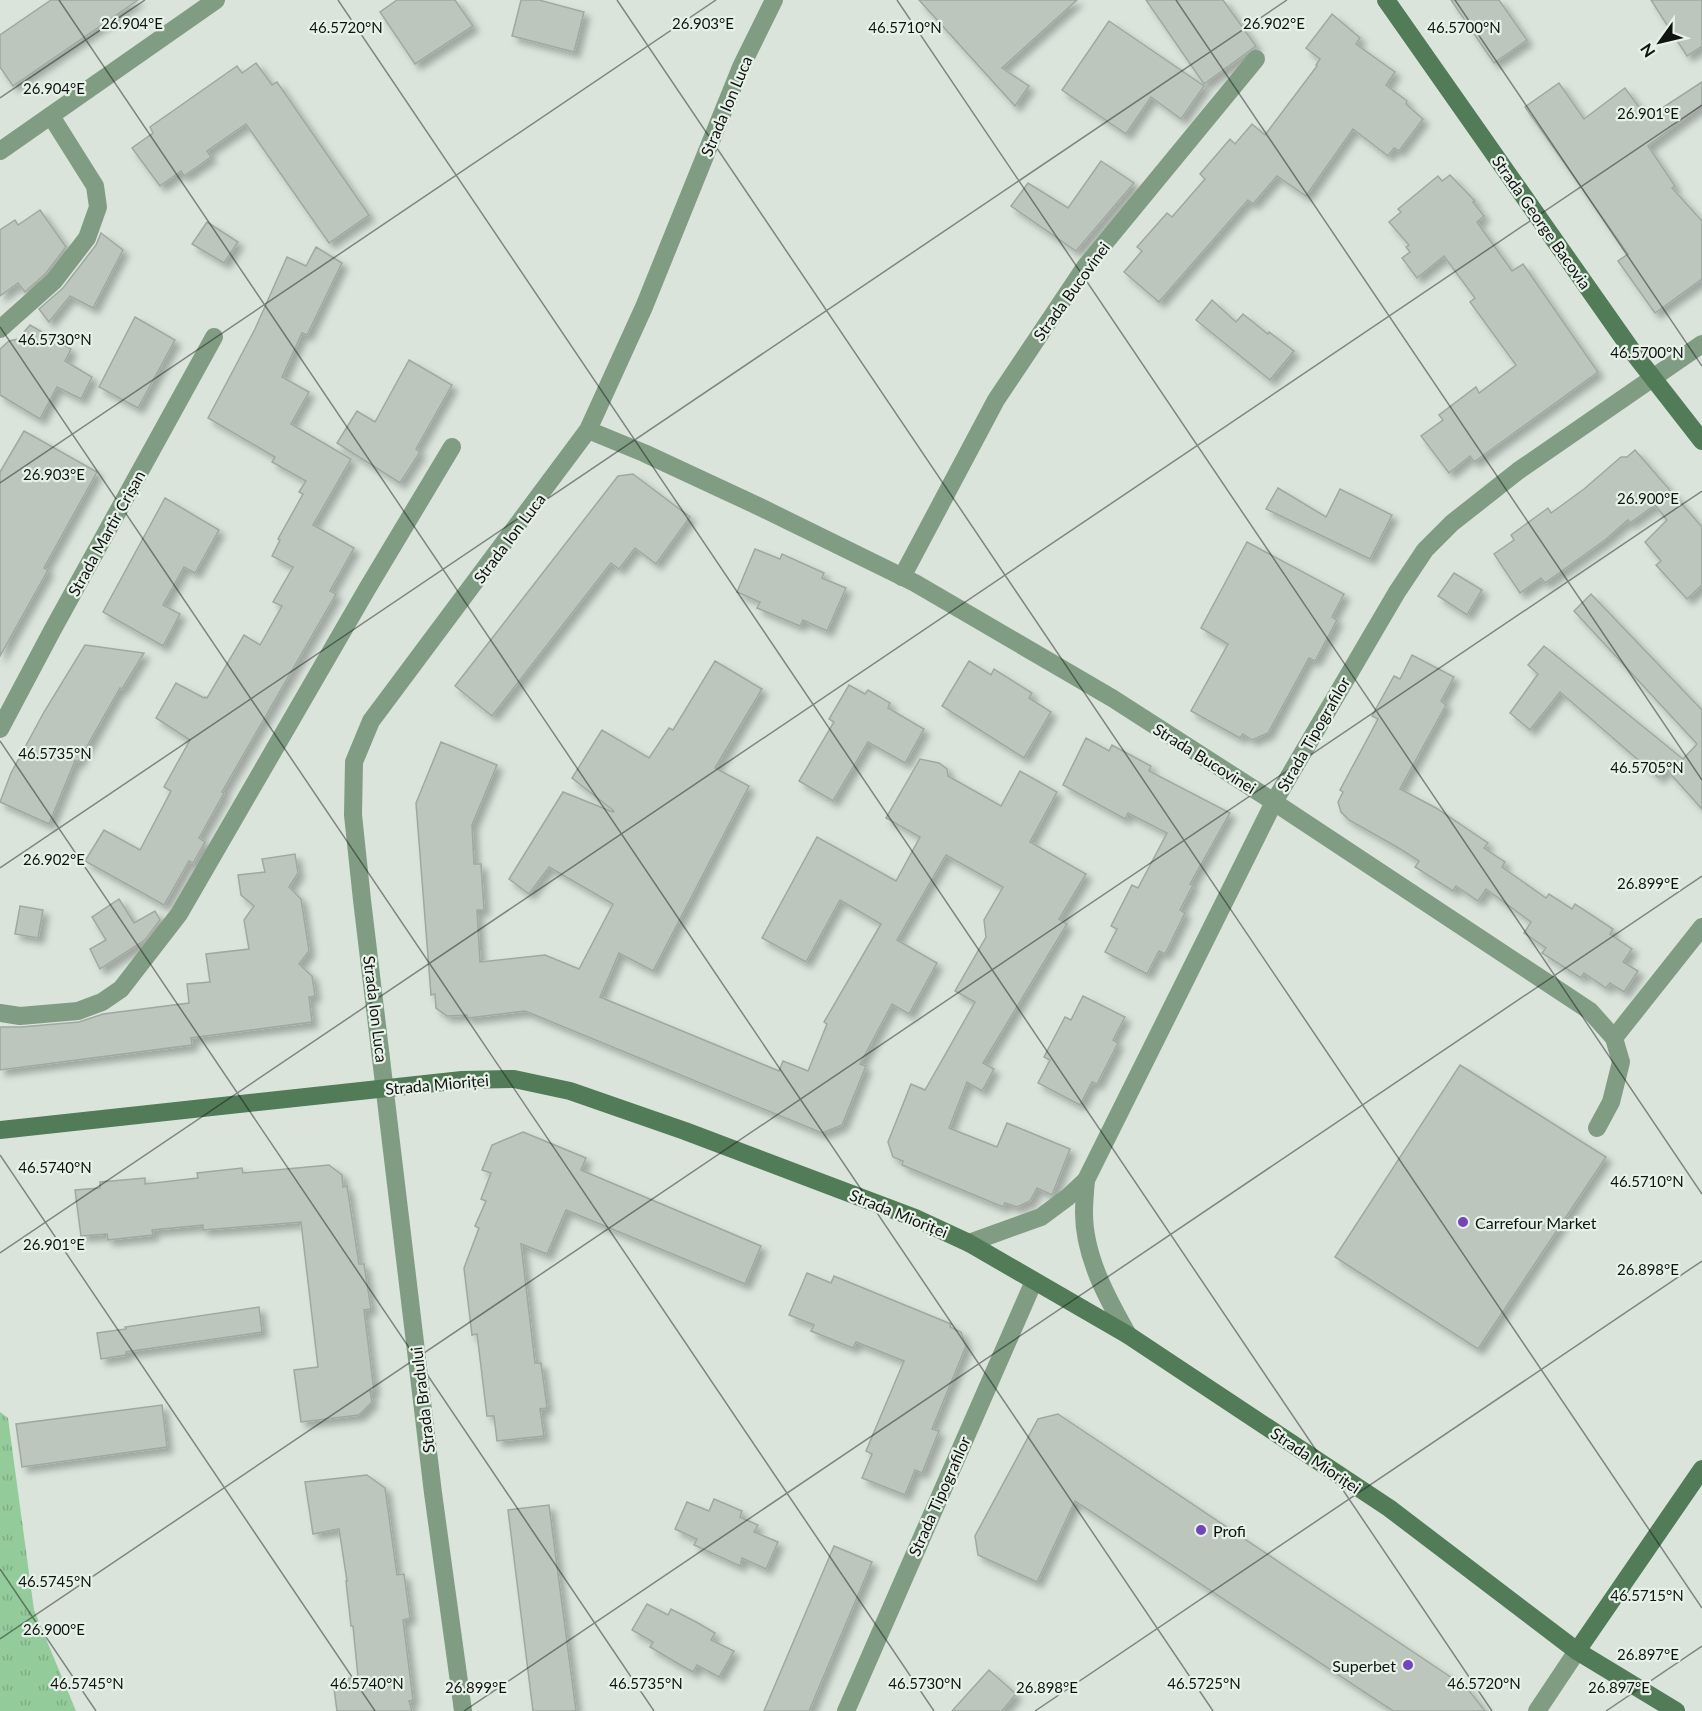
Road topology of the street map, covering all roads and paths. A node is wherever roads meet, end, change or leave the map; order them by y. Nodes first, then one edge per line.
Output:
1 (216, 0) edge
2 (774, 0) edge
3 (1386, 0) edge
4 (1256, 59) dead end
5 (51, 116) junction
6 (0, 151) edge
7 (0, 329) edge
8 (214, 337) dead end
9 (1702, 344) edge
10 (1652, 379) junction
11 (588, 430) junction
12 (1702, 441) edge
13 (452, 447) dead end
14 (902, 577) junction
15 (0, 729) edge
16 (1274, 802) junction
17 (1702, 927) edge
18 (0, 1013) edge
19 (1614, 1038) junction
20 (386, 1088) junction
21 (1597, 1128) dead end
22 (0, 1130) edge
23 (1086, 1180) junction
24 (969, 1243) junction
25 (1034, 1281) junction
26 (1128, 1335) junction
27 (1702, 1469) edge
28 (1577, 1651) junction
29 (463, 1711) edge
30 (846, 1711) edge
31 (1537, 1711) edge
32 (1676, 1711) edge

1 - 5 street
2 - 11 street, Strada Ion Luca
3 - 10 main road, Strada George Bacovia
4 - 14 street, Strada Bucovinei
5 - 6 street
5 - 7 street
8 - 15 street, Strada Martir Crișan
9 - 10 street, Strada Tipografilor
10 - 12 main road, Strada George Bacovia
10 - 16 street, Strada Tipografilor
11 - 14 street, Strada Bucovinei
11 - 20 street, Strada Ion Luca
13 - 18 street
14 - 16 street, Strada Bucovinei
16 - 19 street, Strada Bucovinei
16 - 23 street, Strada Tipografilor
17 - 19 street
19 - 21 street
20 - 22 main road, Strada Mioriței
20 - 24 main road, Strada Mioriței
20 - 29 street, Strada Bradului
23 - 24 street, Strada Tipografilor
23 - 26 street, Strada Tipografilor
24 - 25 main road, Strada Mioriței
25 - 26 main road, Strada Mioriței
25 - 30 street, Strada Tipografilor
26 - 28 main road, Strada Mioriței
27 - 28 main road
28 - 31 street
28 - 32 main road, Strada Mioriței

